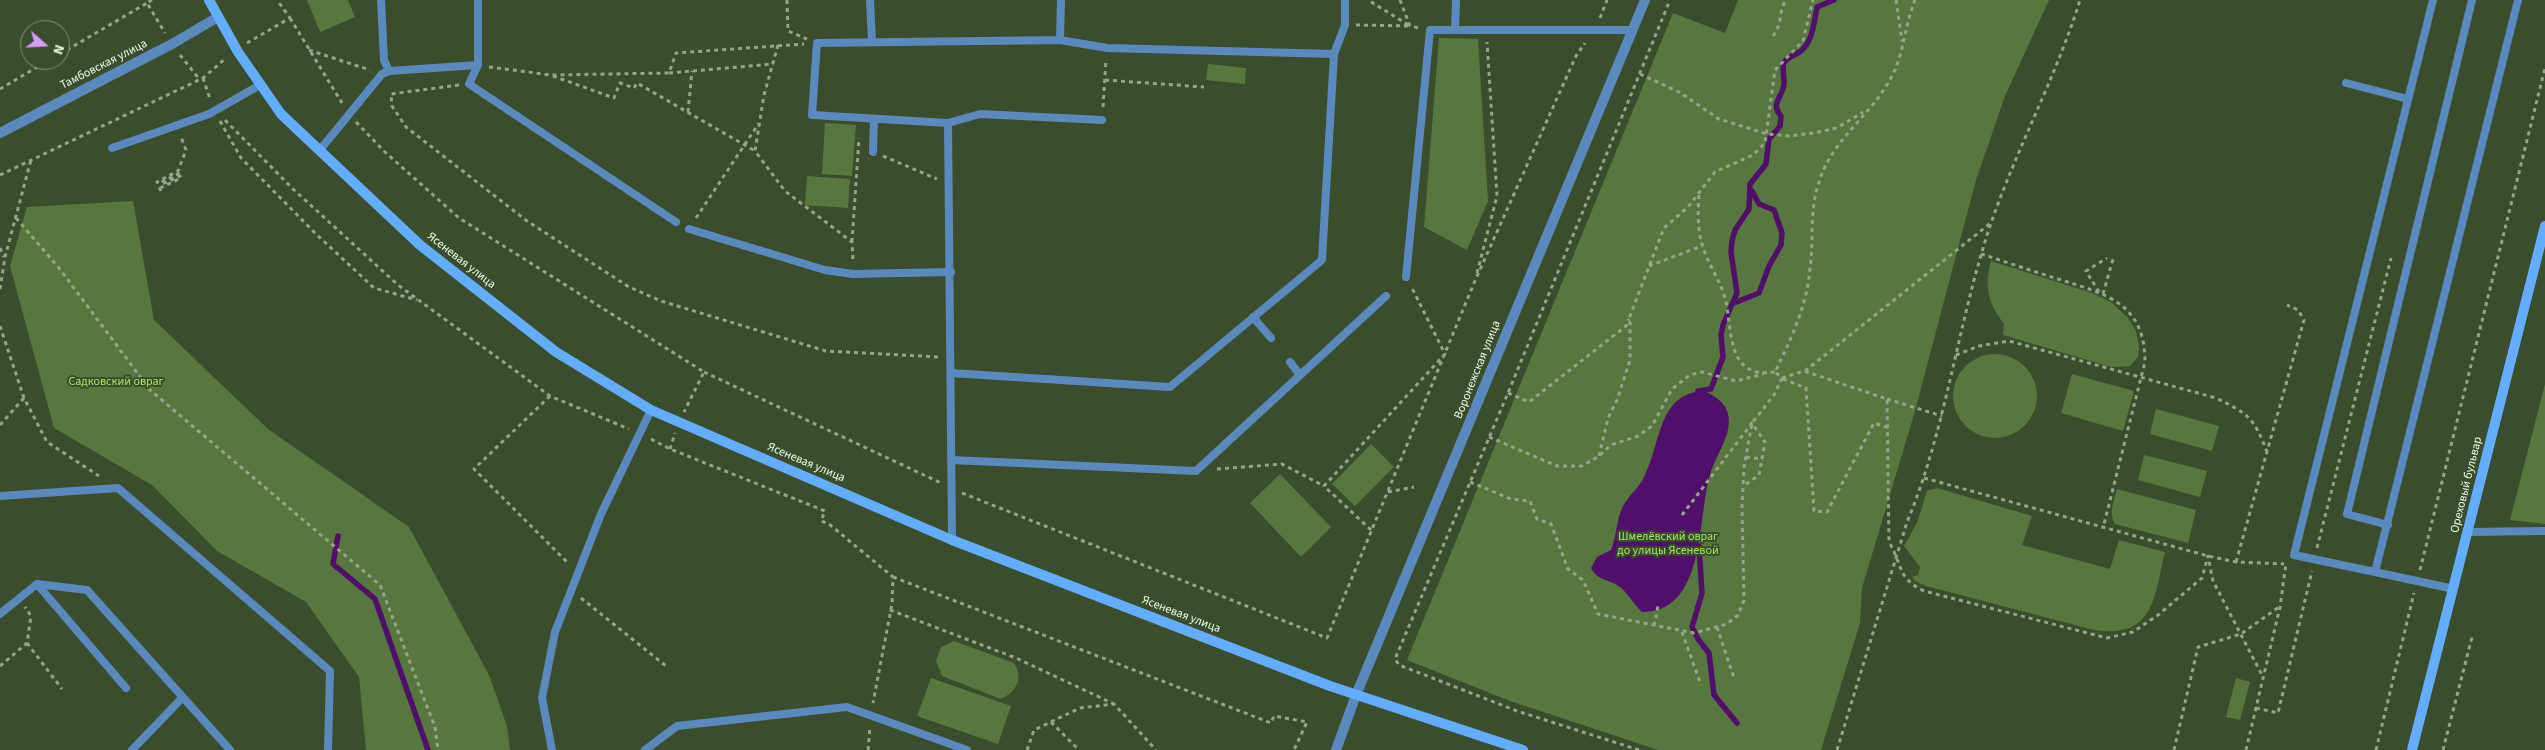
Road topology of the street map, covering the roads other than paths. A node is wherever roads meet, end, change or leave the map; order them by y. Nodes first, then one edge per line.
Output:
1 (209, 0) edge
2 (381, 0) edge
3 (478, 0) edge
4 (870, 0) edge
5 (1061, 0) edge
6 (1345, 0) edge
7 (1456, 0) edge
8 (1645, 0) edge
9 (2433, 0) edge
10 (2472, 0) edge
11 (2518, 0) edge
12 (218, 17) junction
13 (1455, 30) junction
14 (1632, 30) junction
15 (1060, 40) junction
16 (872, 42) junction
17 (1334, 54) junction
18 (478, 66) junction
19 (386, 73) junction
20 (2346, 83) dead end
21 (260, 85) junction
22 (2408, 99) junction
23 (874, 119) junction
24 (1102, 120) road end
25 (948, 123) junction
26 (0, 133) edge
27 (112, 148) dead end
28 (319, 151) junction
29 (873, 152) road end
30 (676, 222) dead end
31 (2545, 226) edge
32 (689, 229) road end
33 (951, 272) junction
34 (1406, 277) road end
35 (1386, 296) dead end
36 (1253, 317) junction
37 (1271, 338) dead end
38 (1290, 362) dead end
39 (952, 373) junction
40 (1300, 375) junction
41 (651, 410) junction
42 (952, 460) junction
43 (0, 496) edge
44 (2388, 525) junction
45 (2545, 531) edge
46 (2468, 532) junction
47 (952, 540) junction
48 (2375, 572) junction
49 (37, 584) junction
50 (2454, 589) junction
51 (0, 614) edge
52 (126, 688) dead end
53 (1356, 695) junction
54 (182, 698) junction
55 (132, 750) edge
56 (230, 750) edge
57 (328, 750) edge
58 (552, 750) edge
59 (645, 750) edge
60 (967, 750) edge
61 (1336, 750) edge
62 (1523, 750) edge
63 (2412, 750) edge

1 - 12 main road, Ясеневая улица
2 - 19 lane
3 - 18 lane
4 - 16 lane
5 - 15 lane
6 - 17 lane
7 - 13 lane
8 - 14 street, Воронежская улица
9 - 22 lane
10 - 44 lane
11 - 44 lane
12 - 21 main road, Ясеневая улица
12 - 26 street, Тамбовская улица
13 - 14 lane
13 - 34 lane
14 - 53 street, Воронежская улица
15 - 16 lane
15 - 17 lane
16 - 23 lane
17 - 36 lane
18 - 19 lane
18 - 30 lane
19 - 28 lane
20 - 22 lane
21 - 27 lane
21 - 28 main road, Ясеневая улица
22 - 48 lane
23 - 25 lane
23 - 29 lane
24 - 25 lane
25 - 33 lane
28 - 41 main road, Ясеневая улица
31 - 46 main road, Ореховый бульвар
32 - 33 lane
33 - 39 lane
35 - 40 lane
36 - 37 lane
36 - 39 lane
38 - 40 lane
39 - 42 lane
40 - 42 lane
41 - 47 main road, Ясеневая улица
41 - 58 lane
42 - 47 lane
43 - 57 lane
44 - 48 lane
45 - 46 lane
46 - 50 main road, Ореховый бульвар
47 - 53 main road, Ясеневая улица
48 - 50 lane
49 - 51 lane
49 - 52 lane
49 - 54 lane
50 - 63 main road, Ореховый бульвар
53 - 61 street, Воронежская улица
53 - 62 main road, Ясеневая улица
54 - 55 lane
54 - 56 lane
59 - 60 lane

